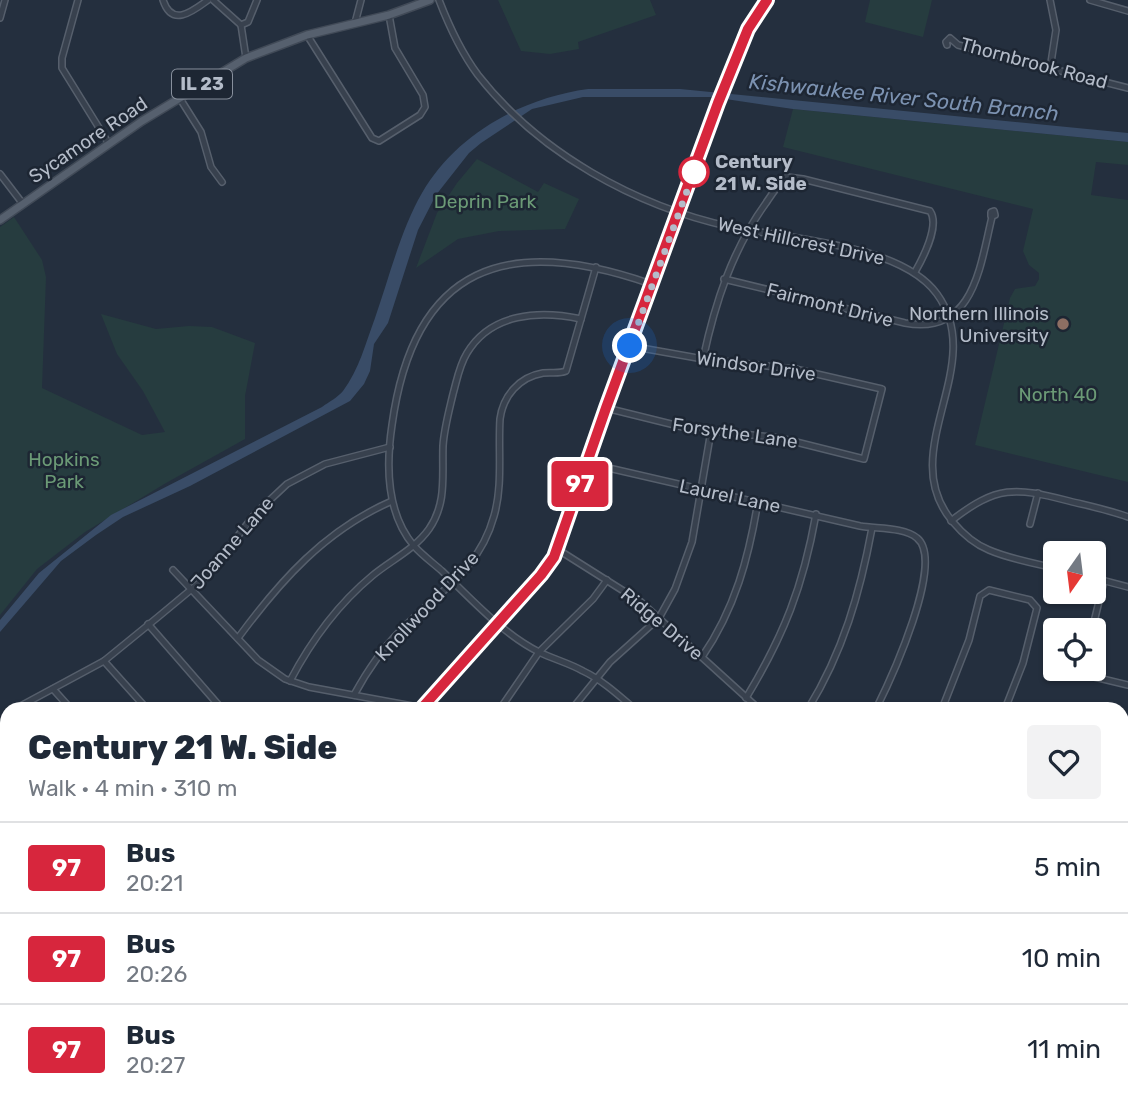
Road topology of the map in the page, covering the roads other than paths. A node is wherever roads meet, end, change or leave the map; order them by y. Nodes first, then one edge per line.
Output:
1 (5, 0) edge
2 (78, 0) edge
3 (163, 0) edge
4 (211, 0) edge
5 (257, 0) edge
6 (361, 0) edge
7 (430, 0) edge
8 (439, 0) edge
9 (767, 0) edge
10 (1050, 0) edge
11 (1090, 0) edge
12 (1128, 11) edge
13 (389, 15) junction
14 (0, 18) edge
15 (355, 23) junction
16 (241, 25) junction
17 (307, 35) junction
18 (947, 45) dead end
19 (246, 58) junction
20 (1050, 69) junction
21 (1128, 88) edge
22 (179, 97) junction
23 (109, 144) junction
24 (0, 174) edge
25 (222, 182) dead end
26 (23, 204) junction
27 (678, 213) junction
28 (992, 217) dead end
29 (0, 220) edge
30 (747, 230) junction
31 (596, 267) junction
32 (915, 272) junction
33 (724, 279) junction
34 (651, 284) junction
35 (950, 318) junction
36 (581, 319) junction
37 (630, 346) junction
38 (703, 359) junction
39 (606, 408) junction
40 (711, 431) junction
41 (390, 447) junction
42 (864, 458) joint
43 (587, 463) junction
44 (701, 490) junction
45 (1038, 493) junction
46 (758, 501) junction
47 (392, 502) junction
48 (816, 514) junction
49 (1128, 517) edge
50 (951, 521) junction
51 (1030, 524) dead end
52 (873, 528) junction
53 (414, 546) junction
54 (557, 550) junction
55 (1043, 565) edge
56 (173, 570) dead end
57 (607, 580) junction
58 (1106, 582) edge
59 (454, 583) junction
60 (1128, 587) edge
61 (193, 589) junction
62 (659, 618) junction
63 (499, 622) junction
64 (148, 624) junction
65 (238, 638) junction
66 (539, 652) junction
67 (702, 657) junction
68 (104, 661) junction
69 (596, 678) junction
70 (1106, 678) edge
71 (290, 681) junction
72 (1128, 685) edge
73 (53, 689) junction
74 (354, 695) junction
75 (746, 698) junction
76 (28, 702) edge
77 (65, 702) edge
78 (142, 702) edge
79 (216, 702) edge
80 (391, 702) edge
81 (428, 702) edge
82 (505, 702) edge
83 (577, 702) edge
84 (626, 702) edge
85 (751, 702) edge
86 (812, 702) edge
87 (879, 702) edge
88 (945, 702) edge
89 (1008, 702) edge

1 - 14 street
2 - 23 street
3 - 4 street
4 - 16 street
5 - 16 street
6 - 15 street
7 - 13 main road, Sycamore Road / IL 23
8 - 27 street, West Hillcrest Drive
9 - 27 street
10 - 20 street
11 - 12 street
13 - 15 main road, Sycamore Road / IL 23
13 - 17 street
15 - 17 main road, Sycamore Road / IL 23
16 - 19 street
17 - 19 main road, Sycamore Road / IL 23
18 - 20 street, Thornbrook Road
19 - 22 main road, Sycamore Road / IL 23
20 - 21 street, Thornbrook Road
22 - 23 main road, Sycamore Road / IL 23
22 - 25 street
23 - 26 main road, Sycamore Road / IL 23
24 - 26 street
26 - 29 main road, Sycamore Road / IL 23
27 - 30 street, West Hillcrest Drive
27 - 34 street
28 - 35 street
30 - 32 street, West Hillcrest Drive
30 - 32 street
30 - 33 street
31 - 34 street
31 - 36 street
31 - 41 street
32 - 35 street, West Hillcrest Drive
33 - 35 street, Fairmont Drive
33 - 38 street
34 - 37 street
35 - 50 street, West Hillcrest Drive
36 - 53 street
36 - 59 street, Knollwood Drive
37 - 38 street, Windsor Drive
37 - 39 street
38 - 42 street, Windsor Drive
39 - 40 street, Forsythe Lane
39 - 43 street
40 - 42 street, Forsythe Lane
40 - 44 street
41 - 47 street
41 - 61 street, Joanne Lane
43 - 44 street, Laurel Lane
43 - 54 street
44 - 46 street, Laurel Lane
44 - 62 street
45 - 49 street
45 - 50 street
45 - 51 street
46 - 48 street, Laurel Lane
46 - 67 street
47 - 53 street
47 - 65 street
48 - 52 street, Laurel Lane
48 - 75 street
50 - 55 street, West Hillcrest Drive
52 - 86 street
52 - 87 street, Laurel Lane
53 - 59 street
53 - 71 street
54 - 57 street, Ridge Drive
54 - 63 street
56 - 61 street
57 - 62 street, Ridge Drive
57 - 66 street
58 - 60 street
59 - 63 street
59 - 74 street, Knollwood Drive
61 - 64 street, Joanne Lane
61 - 65 street
62 - 67 street, Ridge Drive
62 - 69 street
63 - 66 street
63 - 81 street
64 - 68 street, Joanne Lane
64 - 79 street
65 - 71 street
66 - 69 street
66 - 82 street
67 - 75 street, Ridge Drive
68 - 73 street, Joanne Lane
68 - 78 street
69 - 83 street
69 - 84 street
70 - 72 street
71 - 74 street
73 - 76 street, Joanne Lane
73 - 77 street
74 - 80 street
75 - 85 street, Ridge Drive
88 - 89 street

